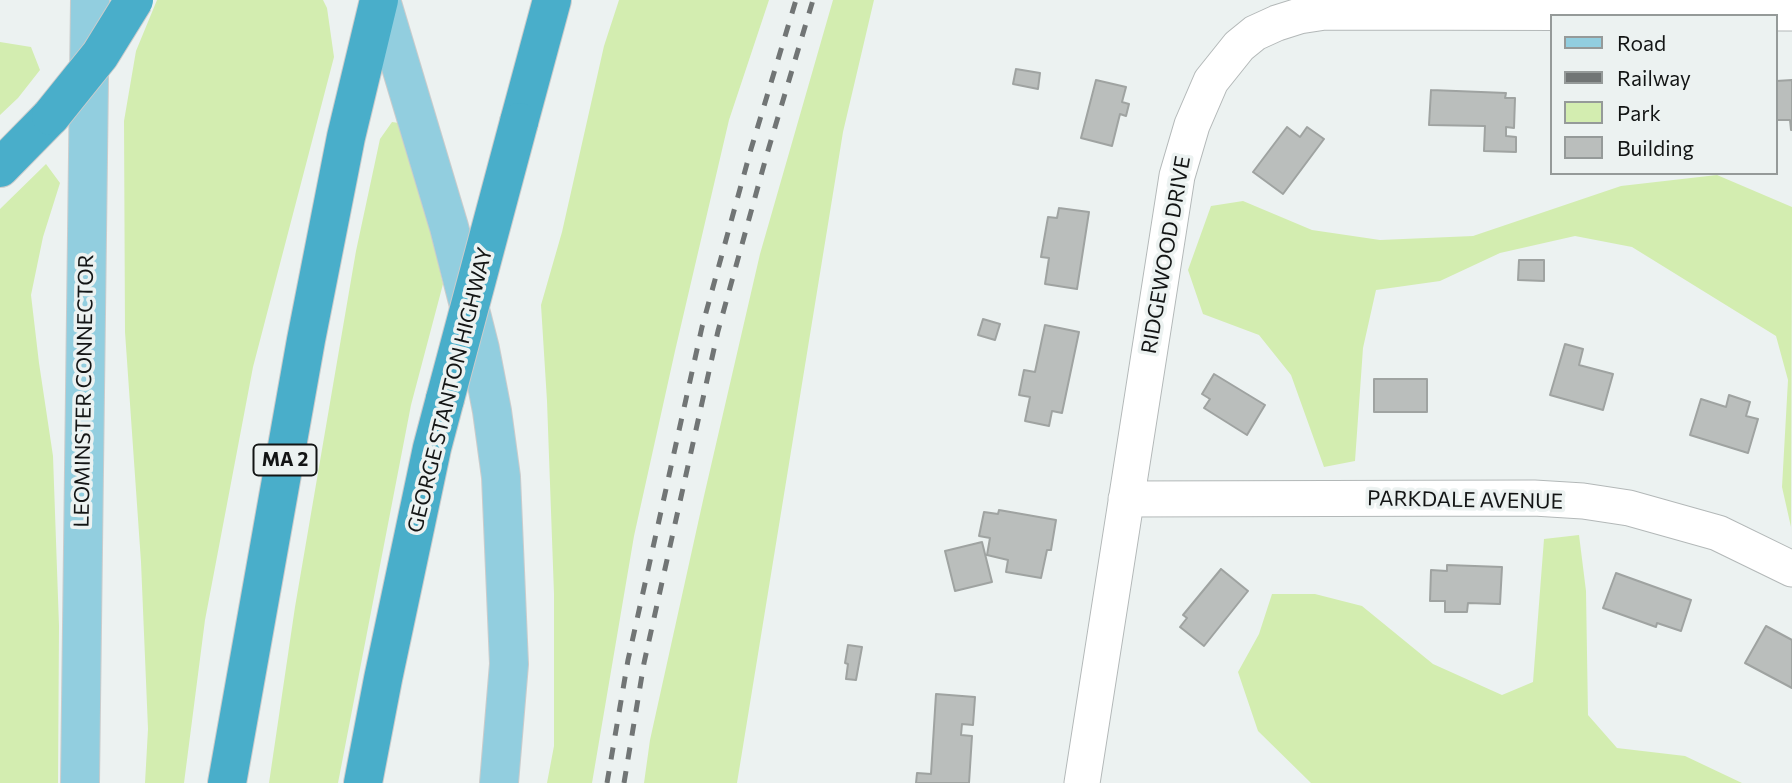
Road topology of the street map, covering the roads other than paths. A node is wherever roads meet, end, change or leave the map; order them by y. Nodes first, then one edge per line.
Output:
1 (90, 0) edge
2 (134, 0) edge
3 (380, 0) edge
4 (552, 0) edge
5 (1792, 13) edge
6 (0, 168) edge
7 (1126, 499) junction
8 (1792, 569) edge
9 (80, 783) edge
10 (227, 783) edge
11 (363, 783) edge
12 (499, 783) edge
13 (1082, 783) edge

1 - 9 main road, LEOMINSTER CONNECTOR
2 - 6 highway, bridge
3 - 10 highway, MA 2
3 - 12 main road
4 - 11 highway, GEORGE STANTON HIGHWAY, bridge
5 - 7 street, RIDGEWOOD DRIVE
7 - 8 street, PARKDALE AVENUE
7 - 13 street, RIDGEWOOD DRIVE

